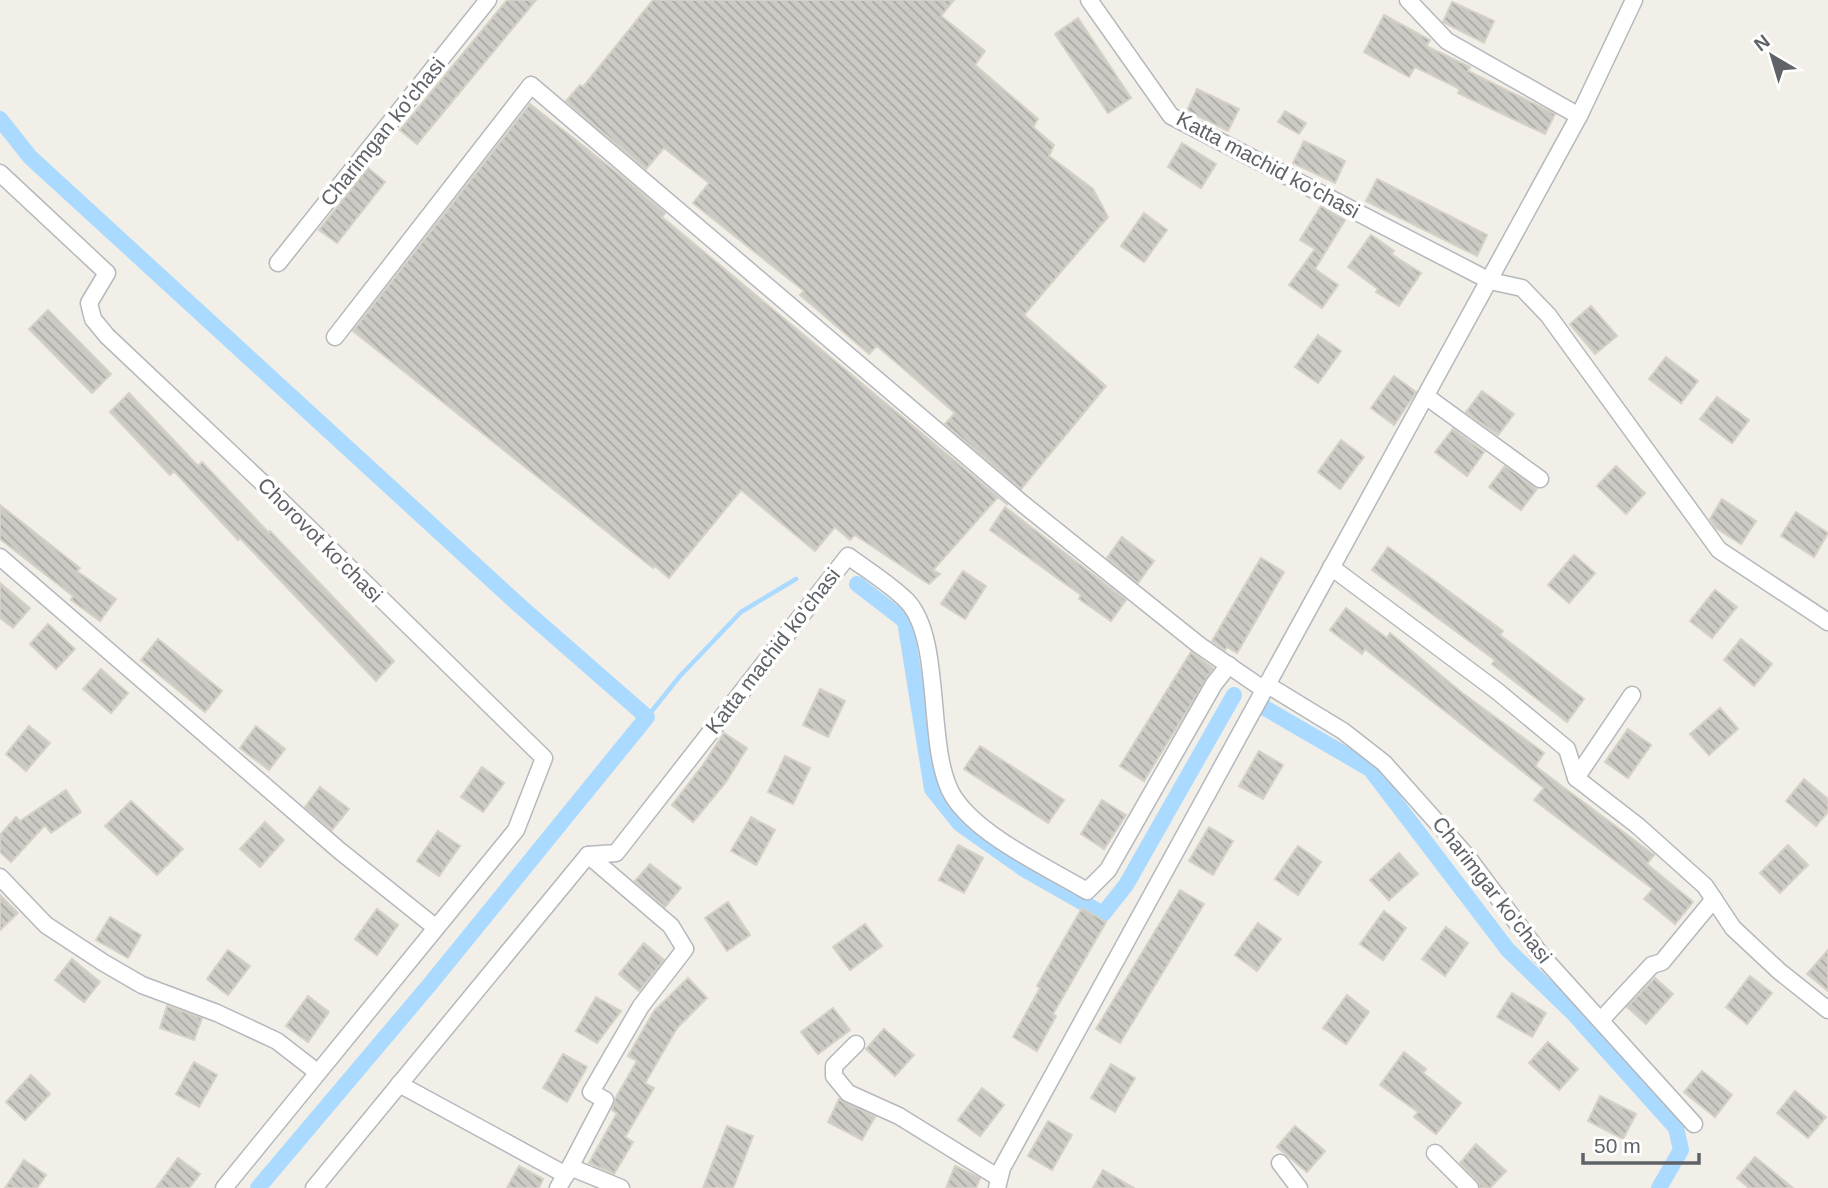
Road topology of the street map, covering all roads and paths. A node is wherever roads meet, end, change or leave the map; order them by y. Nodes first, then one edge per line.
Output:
1 (488, 0) edge
2 (1089, 0) edge
3 (1408, 0) edge
4 (1633, 0) edge
5 (1579, 116) junction
6 (0, 173) edge
7 (278, 263) dead end
8 (1490, 281) junction
9 (335, 337) dead end
10 (1427, 397) junction
11 (1541, 479) dead end
12 (0, 557) edge
13 (1331, 567) junction
14 (1828, 622) edge
15 (1228, 665) junction
16 (1265, 686) junction
17 (1632, 695) dead end
18 (1576, 778) junction
19 (588, 855) junction
20 (0, 877) edge
21 (1714, 898) junction
22 (435, 927) junction
23 (1828, 1010) edge
24 (1601, 1020) junction
25 (856, 1044) dead end
26 (317, 1072) junction
27 (399, 1084) junction
28 (1694, 1124) dead end
29 (1435, 1153) dead end
30 (1280, 1163) dead end
31 (565, 1177) edge
32 (998, 1183) edge
33 (224, 1188) edge
34 (314, 1188) edge
35 (621, 1188) edge
36 (1299, 1188) edge
37 (1470, 1188) edge

1 - 7 street, Charimgan ko'chasi
2 - 8 street, Katta machid ko'chasi
3 - 5 street
4 - 5 street
5 - 8 street
6 - 22 street, Chorovot ko'chasi
8 - 10 street
8 - 14 street, Katta machid ko'chasi
9 - 15 street
10 - 11 street
10 - 13 street
12 - 22 street
13 - 16 street
13 - 18 street
15 - 16 street
15 - 19 street, Katta machid ko'chasi
16 - 24 street, Charimgar ko'chasi
16 - 32 street
17 - 18 street
18 - 21 street
19 - 27 street
19 - 31 street
20 - 26 street
21 - 23 street
21 - 24 street
22 - 26 street, Chorovot ko'chasi
24 - 28 street, Charimgar ko'chasi
25 - 32 street
26 - 33 street, Chorovot ko'chasi
27 - 31 street
27 - 34 street
29 - 37 street
30 - 36 street
31 - 35 street

